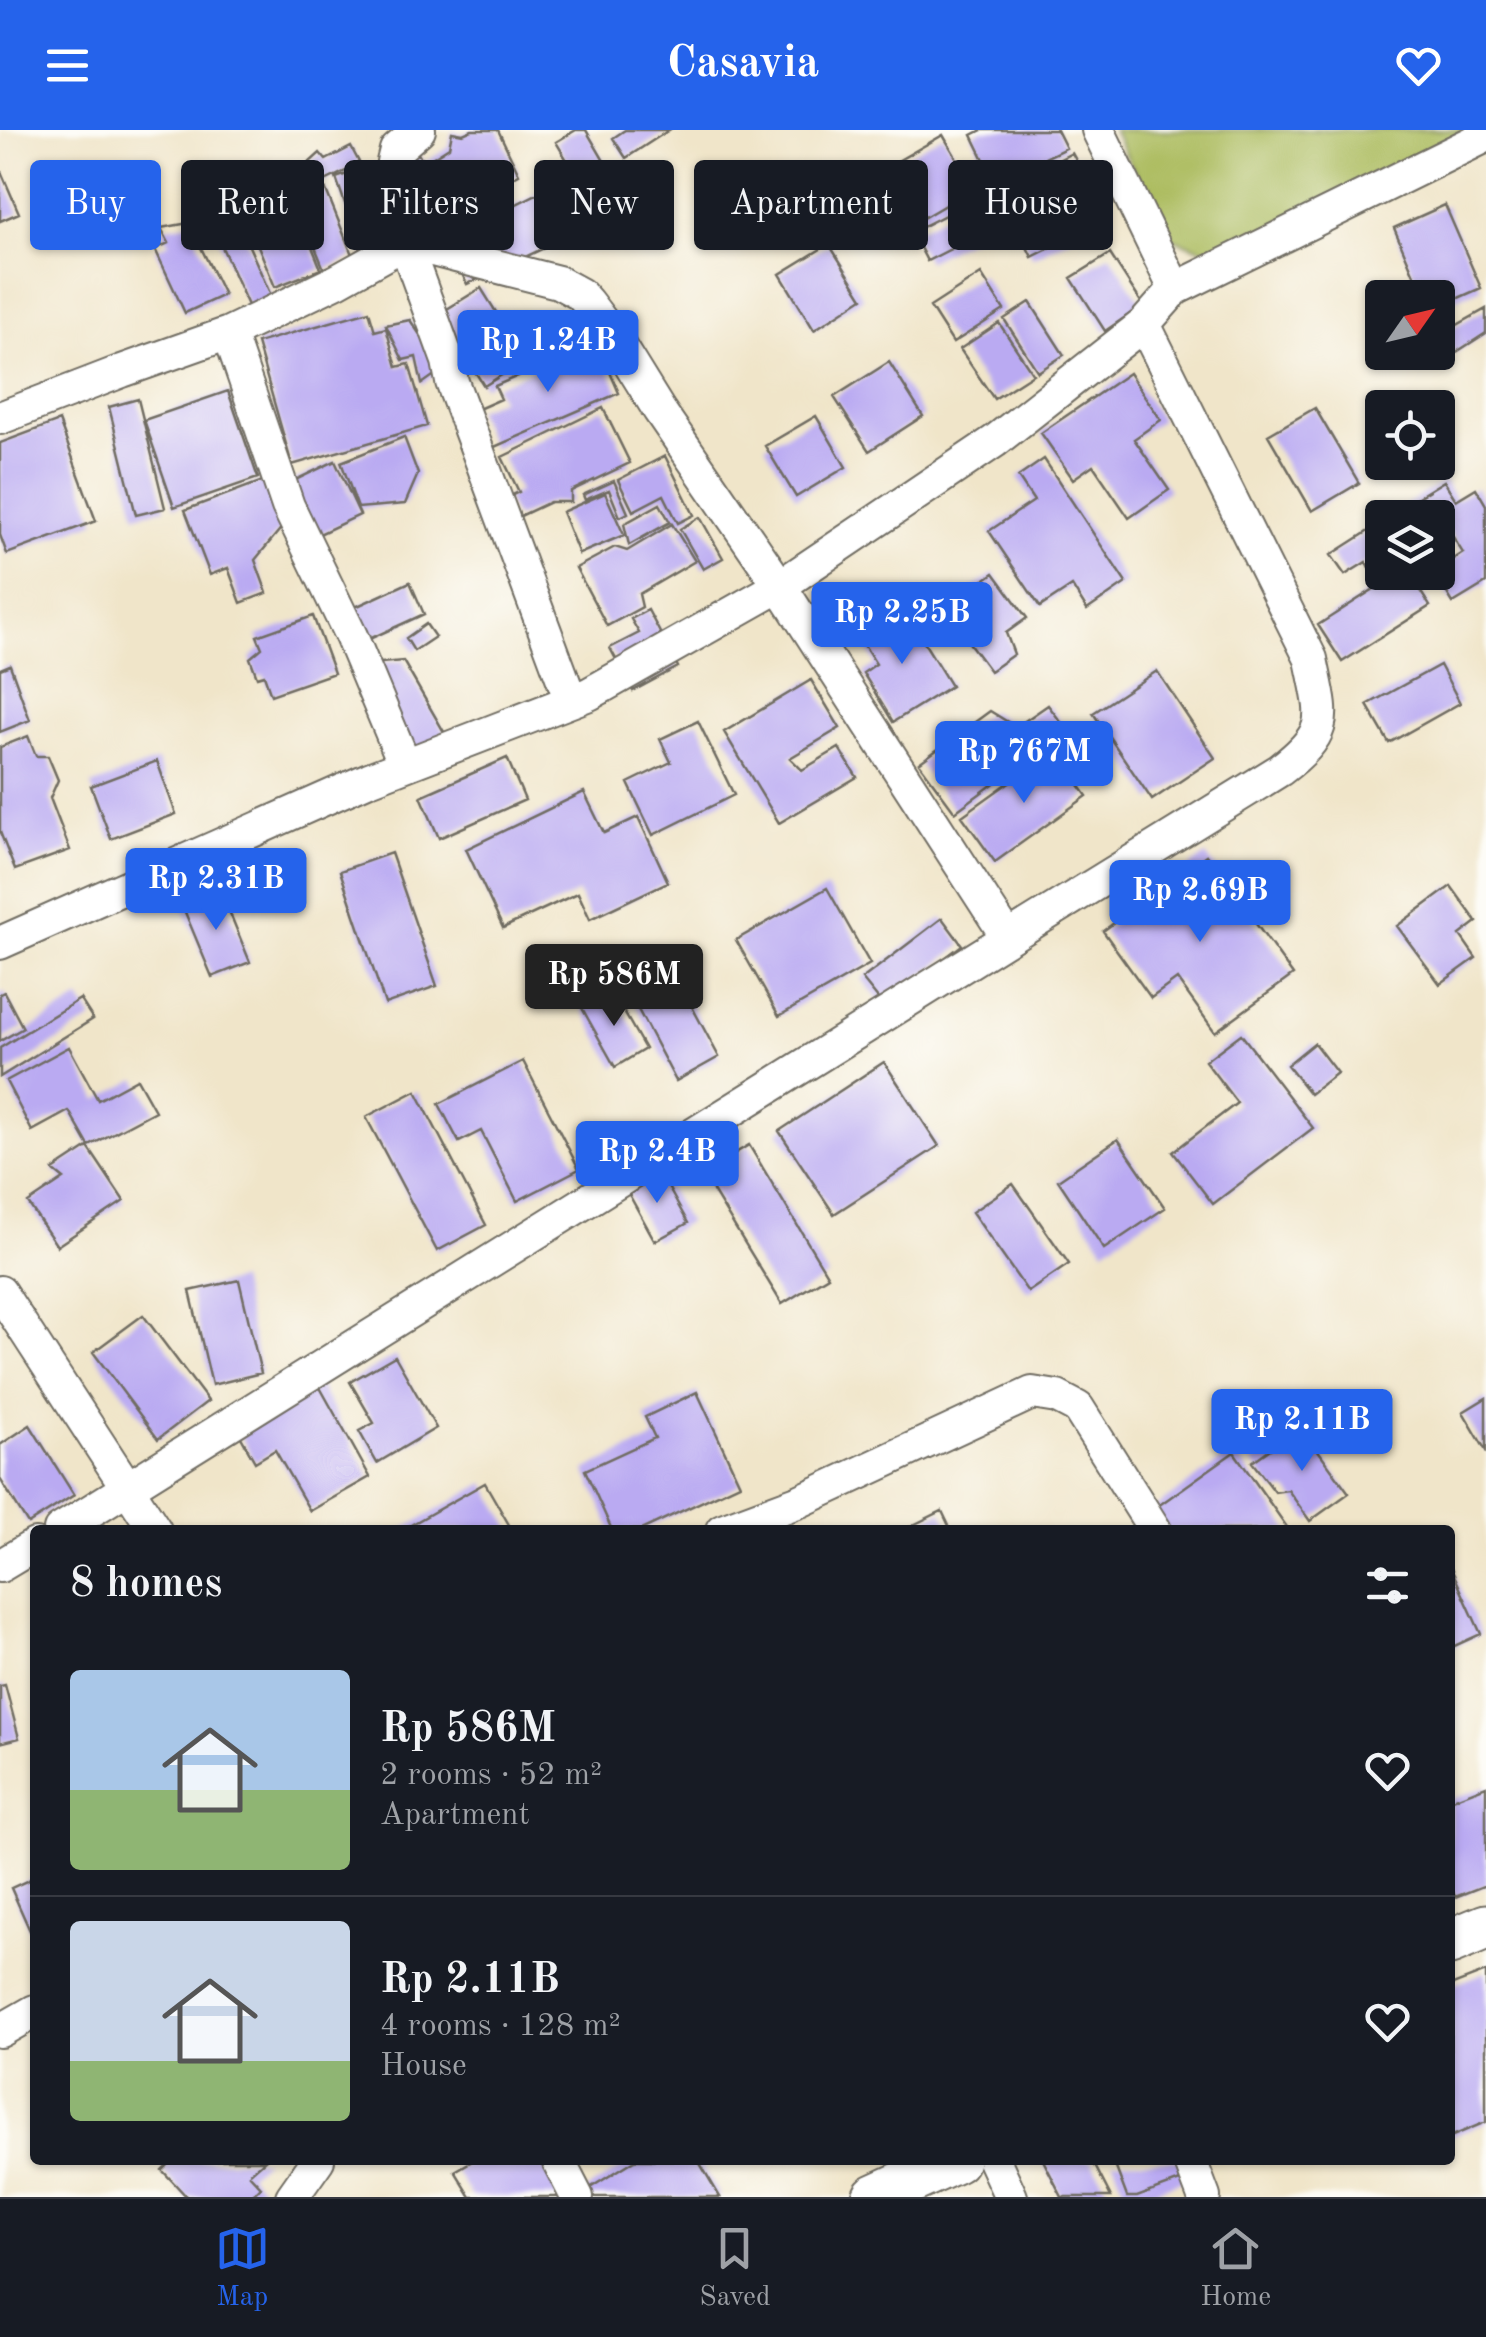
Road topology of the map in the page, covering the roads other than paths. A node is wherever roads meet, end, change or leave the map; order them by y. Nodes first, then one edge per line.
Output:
1 (419, 130) edge
2 (1098, 130) edge
3 (1486, 136) edge
4 (394, 160) edge
5 (393, 250) edge
6 (408, 250) edge
7 (433, 250) edge
8 (1175, 289) junction
9 (1144, 324) junction
10 (229, 333) junction
11 (0, 418) edge
12 (780, 586) junction
13 (571, 701) junction
14 (404, 765) junction
15 (1008, 938) junction
16 (0, 944) edge
17 (0, 1292) edge
18 (128, 1488) junction
19 (68, 1525) edge
20 (153, 1525) edge
21 (735, 1525) edge
22 (1152, 1525) edge
23 (30, 1548) edge
24 (0, 1566) edge
25 (1486, 1927) edge
26 (1455, 1940) edge
27 (30, 2014) edge
28 (0, 2031) edge
29 (314, 2165) edge
30 (561, 2165) edge
31 (945, 2165) edge
32 (996, 2165) edge
33 (1192, 2165) edge
34 (292, 2197) edge
35 (578, 2197) edge
36 (875, 2197) edge
37 (1011, 2197) edge
38 (1204, 2197) edge

1 - 4 street
2 - 8 street
3 - 8 street
5 - 10 street
6 - 13 street
7 - 12 street
8 - 9 street
9 - 12 street
9 - 15 street
10 - 11 street
10 - 14 street
12 - 13 street
12 - 15 street
13 - 14 street
14 - 16 street
15 - 18 street
17 - 18 street
18 - 19 street
18 - 20 street
21 - 22 street
23 - 24 street
25 - 26 main road
27 - 28 street
29 - 34 street
30 - 35 street
31 - 36 main road
32 - 37 street
33 - 38 street

